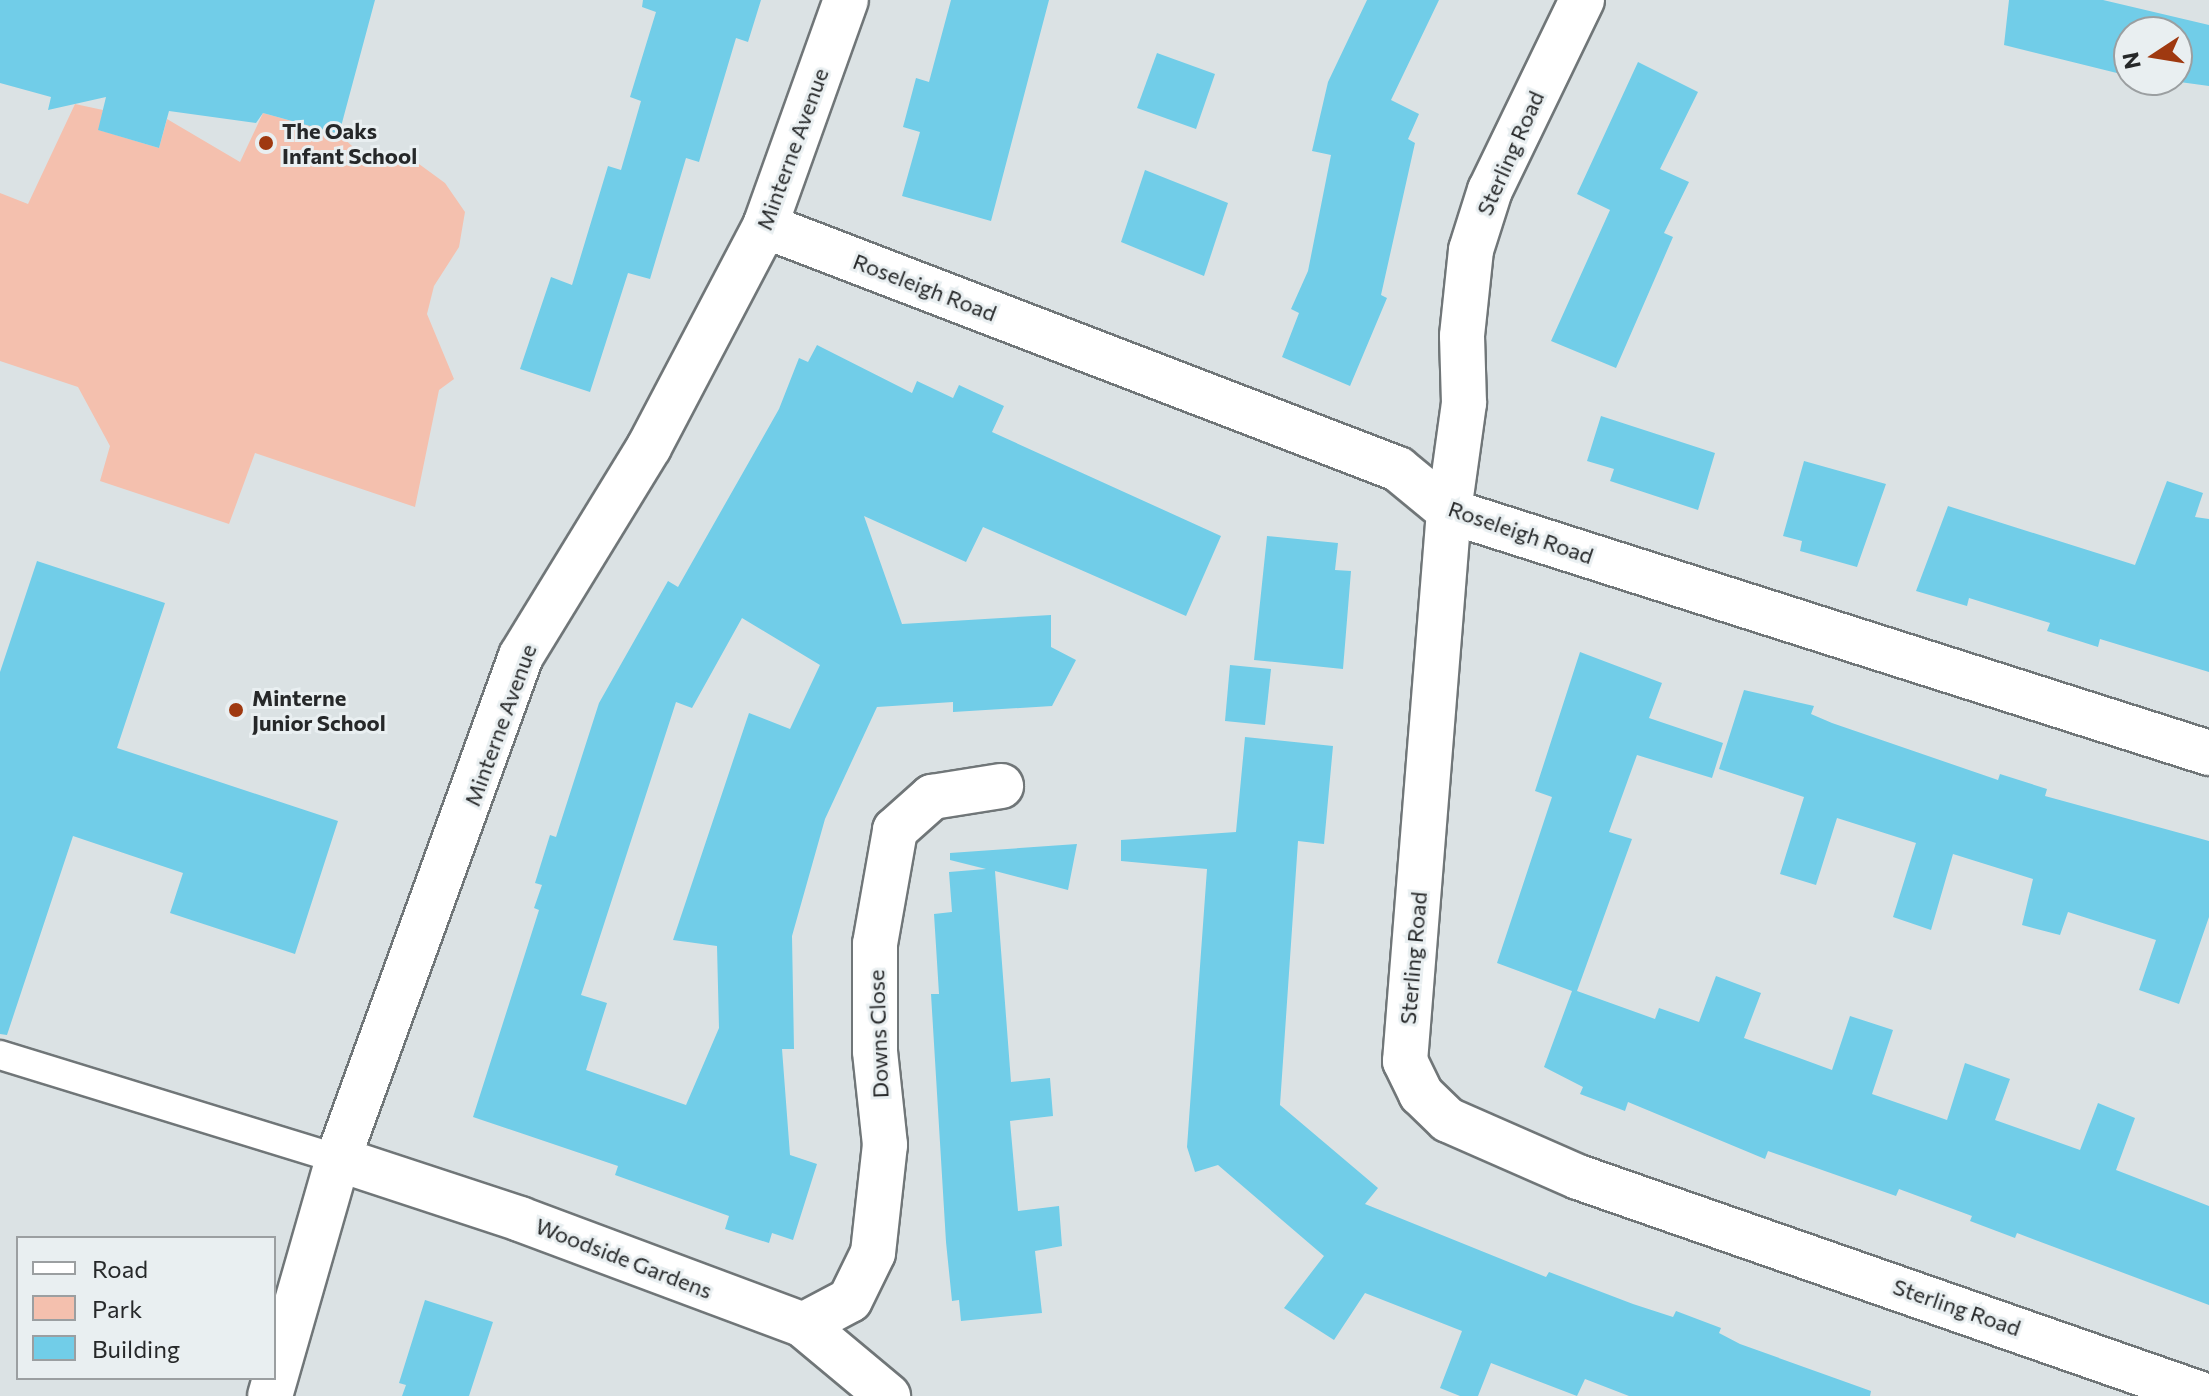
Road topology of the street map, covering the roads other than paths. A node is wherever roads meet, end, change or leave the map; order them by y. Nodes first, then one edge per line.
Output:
1 (846, 0) edge
2 (1582, 0) edge
3 (765, 226) junction
4 (1449, 511) junction
5 (2209, 753) edge
6 (1001, 786) dead end
7 (0, 1055) edge
8 (338, 1159) junction
9 (803, 1325) junction
10 (276, 1375) edge
11 (888, 1396) edge
12 (2206, 1396) edge

1 - 3 street, Minterne Avenue
2 - 4 street, Sterling Road
3 - 4 street, Roseleigh Road
3 - 8 street, Minterne Avenue
4 - 5 street, Roseleigh Road
4 - 12 street, Sterling Road
6 - 9 street, Downs Close
7 - 8 lane
8 - 9 street, Woodside Gardens
8 - 10 street, Minterne Avenue
9 - 11 street, Woodside Gardens

